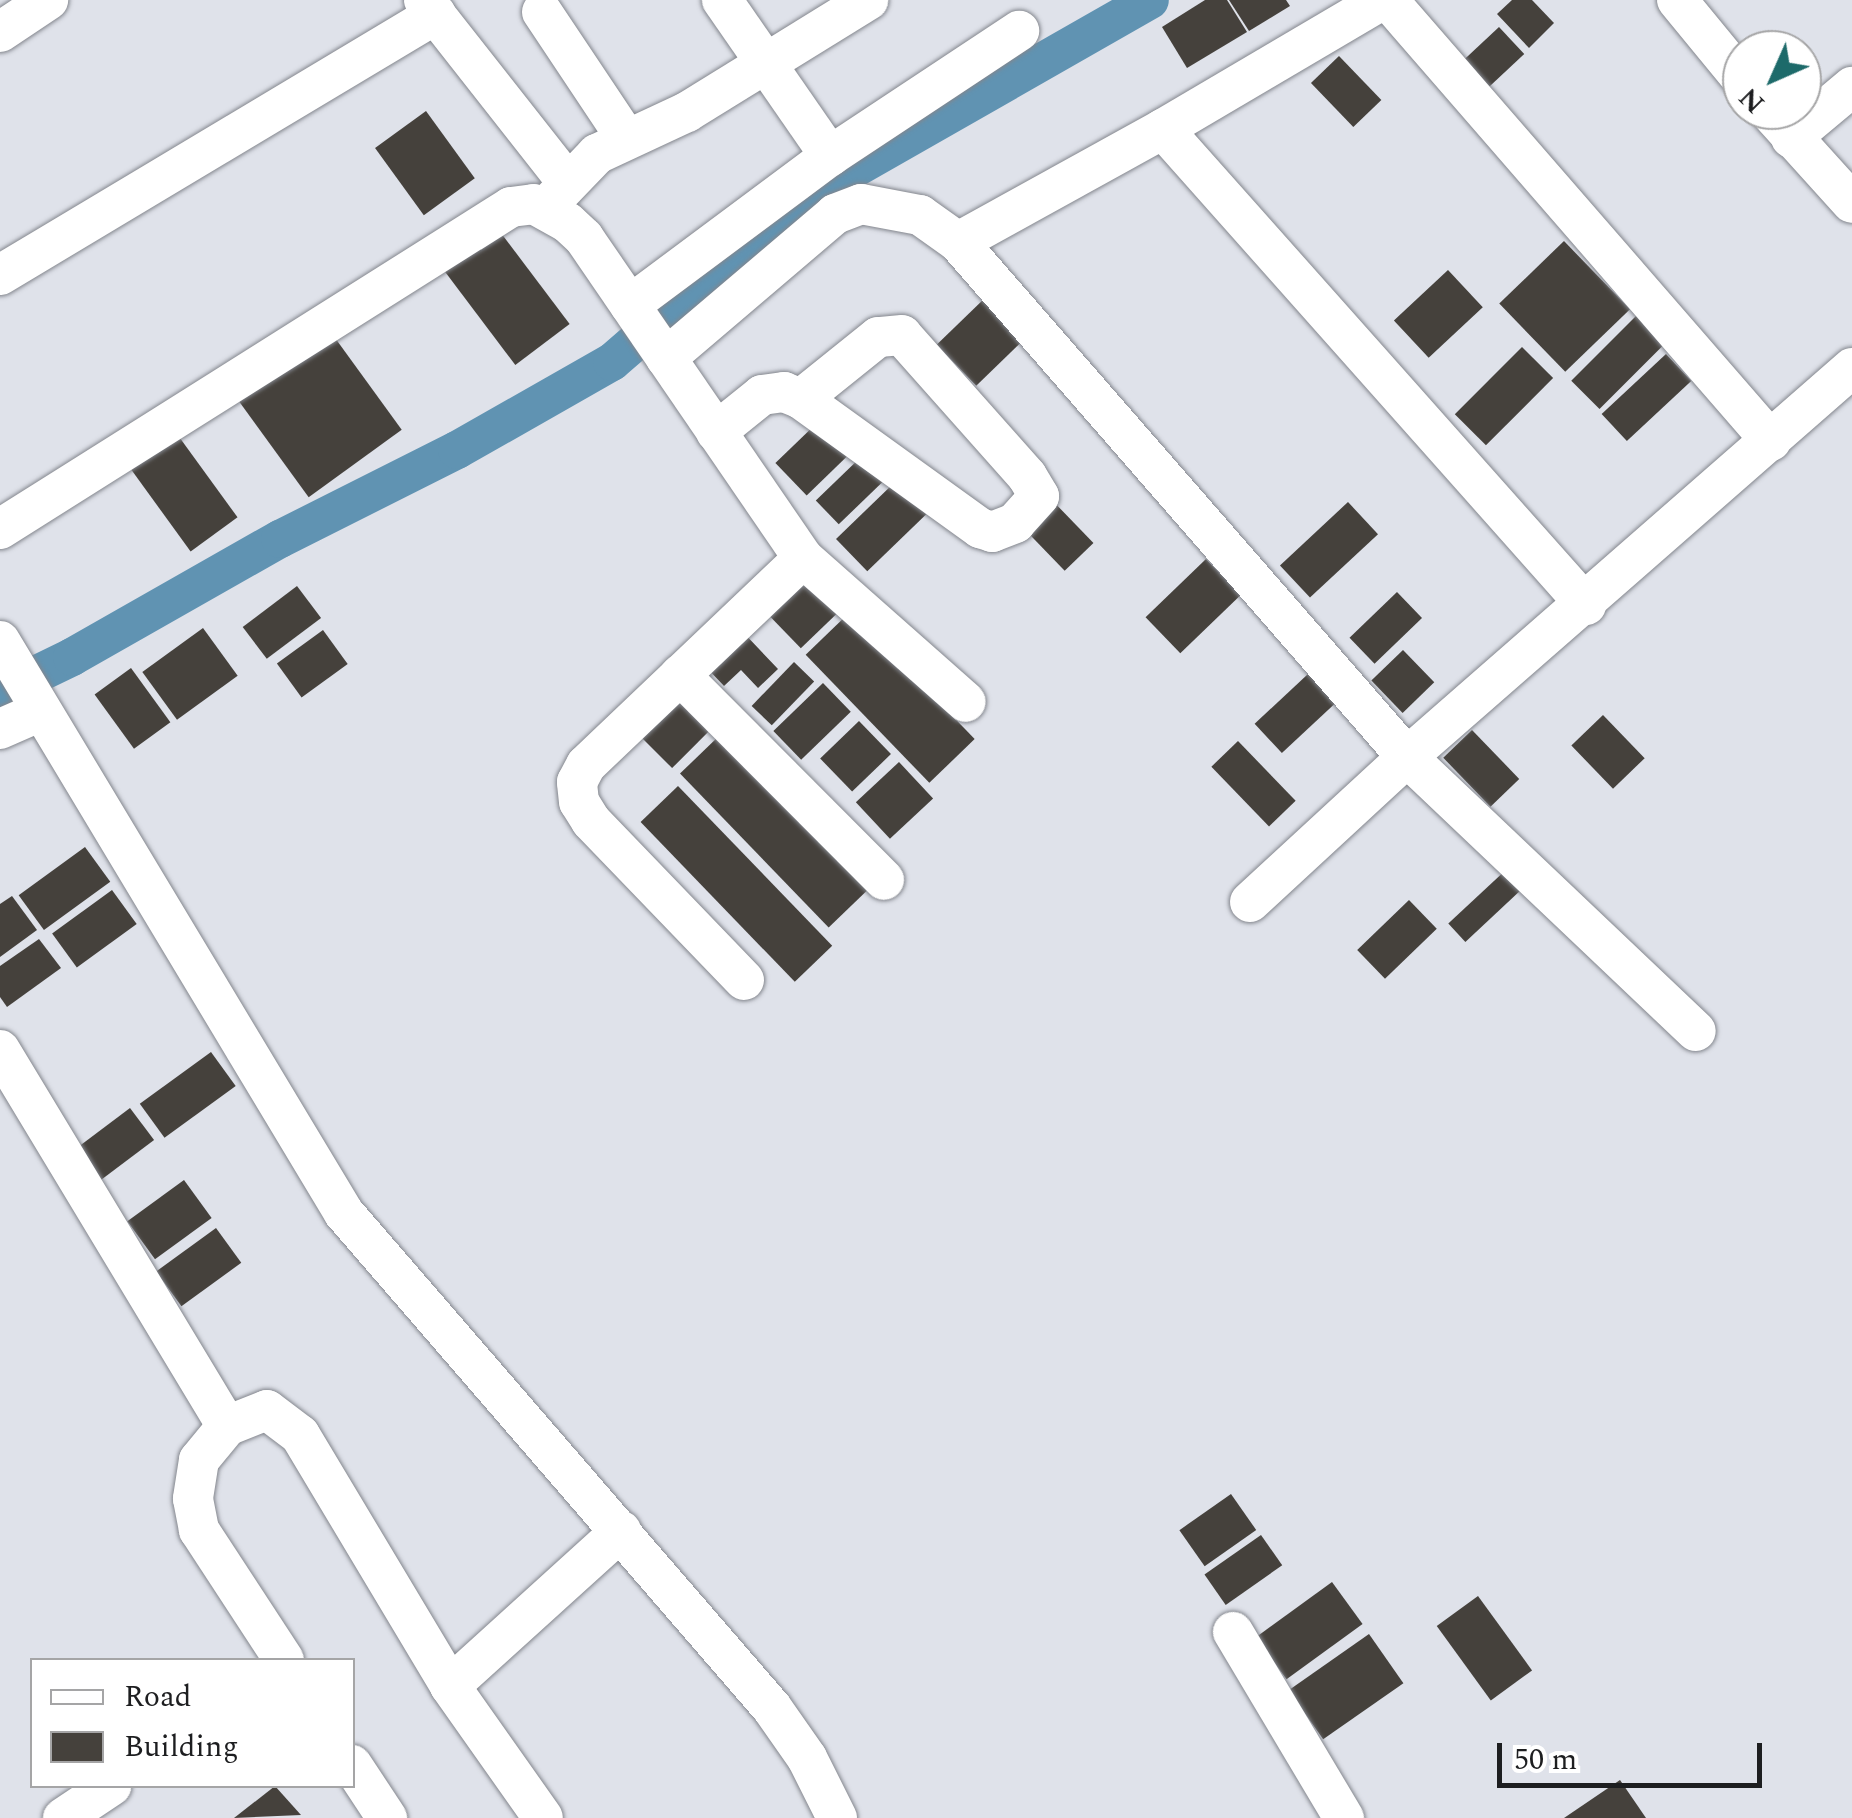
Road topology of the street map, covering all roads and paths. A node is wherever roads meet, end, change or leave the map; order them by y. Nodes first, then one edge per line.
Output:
1 (48, 0) edge
2 (722, 0) edge
3 (868, 0) edge
4 (1385, 0) edge
5 (1676, 0) edge
6 (430, 7) edge
7 (542, 12) dead end
8 (1019, 30) dead end
9 (0, 32) edge
10 (1722, 55) edge
11 (764, 64) junction
12 (1852, 87) edge
13 (1822, 102) edge
14 (1163, 129) junction
15 (1785, 130) edge
16 (626, 138) junction
17 (830, 156) junction
18 (556, 194) junction
19 (1852, 203) edge
20 (958, 242) junction
21 (0, 275) edge
22 (631, 306) junction
23 (665, 356) junction
24 (1852, 368) edge
25 (801, 398) junction
26 (716, 432) junction
27 (1771, 440) junction
28 (0, 529) edge
29 (802, 558) junction
30 (1586, 605) junction
31 (0, 640) edge
32 (680, 676) junction
33 (966, 702) dead end
34 (38, 710) junction
35 (0, 729) edge
36 (1407, 757) junction
37 (884, 880) dead end
38 (1250, 902) dead end
39 (744, 980) dead end
40 (1696, 1031) dead end
41 (0, 1050) edge
42 (227, 1426) junction
43 (621, 1531) junction
44 (1233, 1632) dead end
45 (283, 1658) edge
46 (450, 1686) junction
47 (355, 1770) edge
48 (108, 1788) edge
49 (63, 1818) edge
50 (387, 1818) edge
51 (543, 1818) edge
52 (837, 1818) edge
53 (1344, 1818) edge

1 - 9 street
2 - 11 street
3 - 11 street
4 - 14 street
4 - 27 street
5 - 10 street
6 - 18 street
6 - 21 street
7 - 16 street
8 - 17 street
11 - 16 street
11 - 17 street
12 - 13 street
14 - 20 street
14 - 30 street
15 - 19 street
16 - 18 street
17 - 22 street
18 - 22 street
18 - 28 street
20 - 23 street
20 - 36 street
22 - 23 street
23 - 26 street
24 - 27 street
25 - 25 street
25 - 26 street
26 - 29 street
27 - 30 street
29 - 32 street
29 - 33 street
30 - 36 street
31 - 34 street
32 - 37 street
32 - 39 street
34 - 35 street
34 - 43 street
36 - 38 street
36 - 40 street
41 - 42 street
42 - 45 street
42 - 46 street
43 - 46 street
43 - 52 street
44 - 53 street
46 - 51 street
47 - 50 street
48 - 49 street

